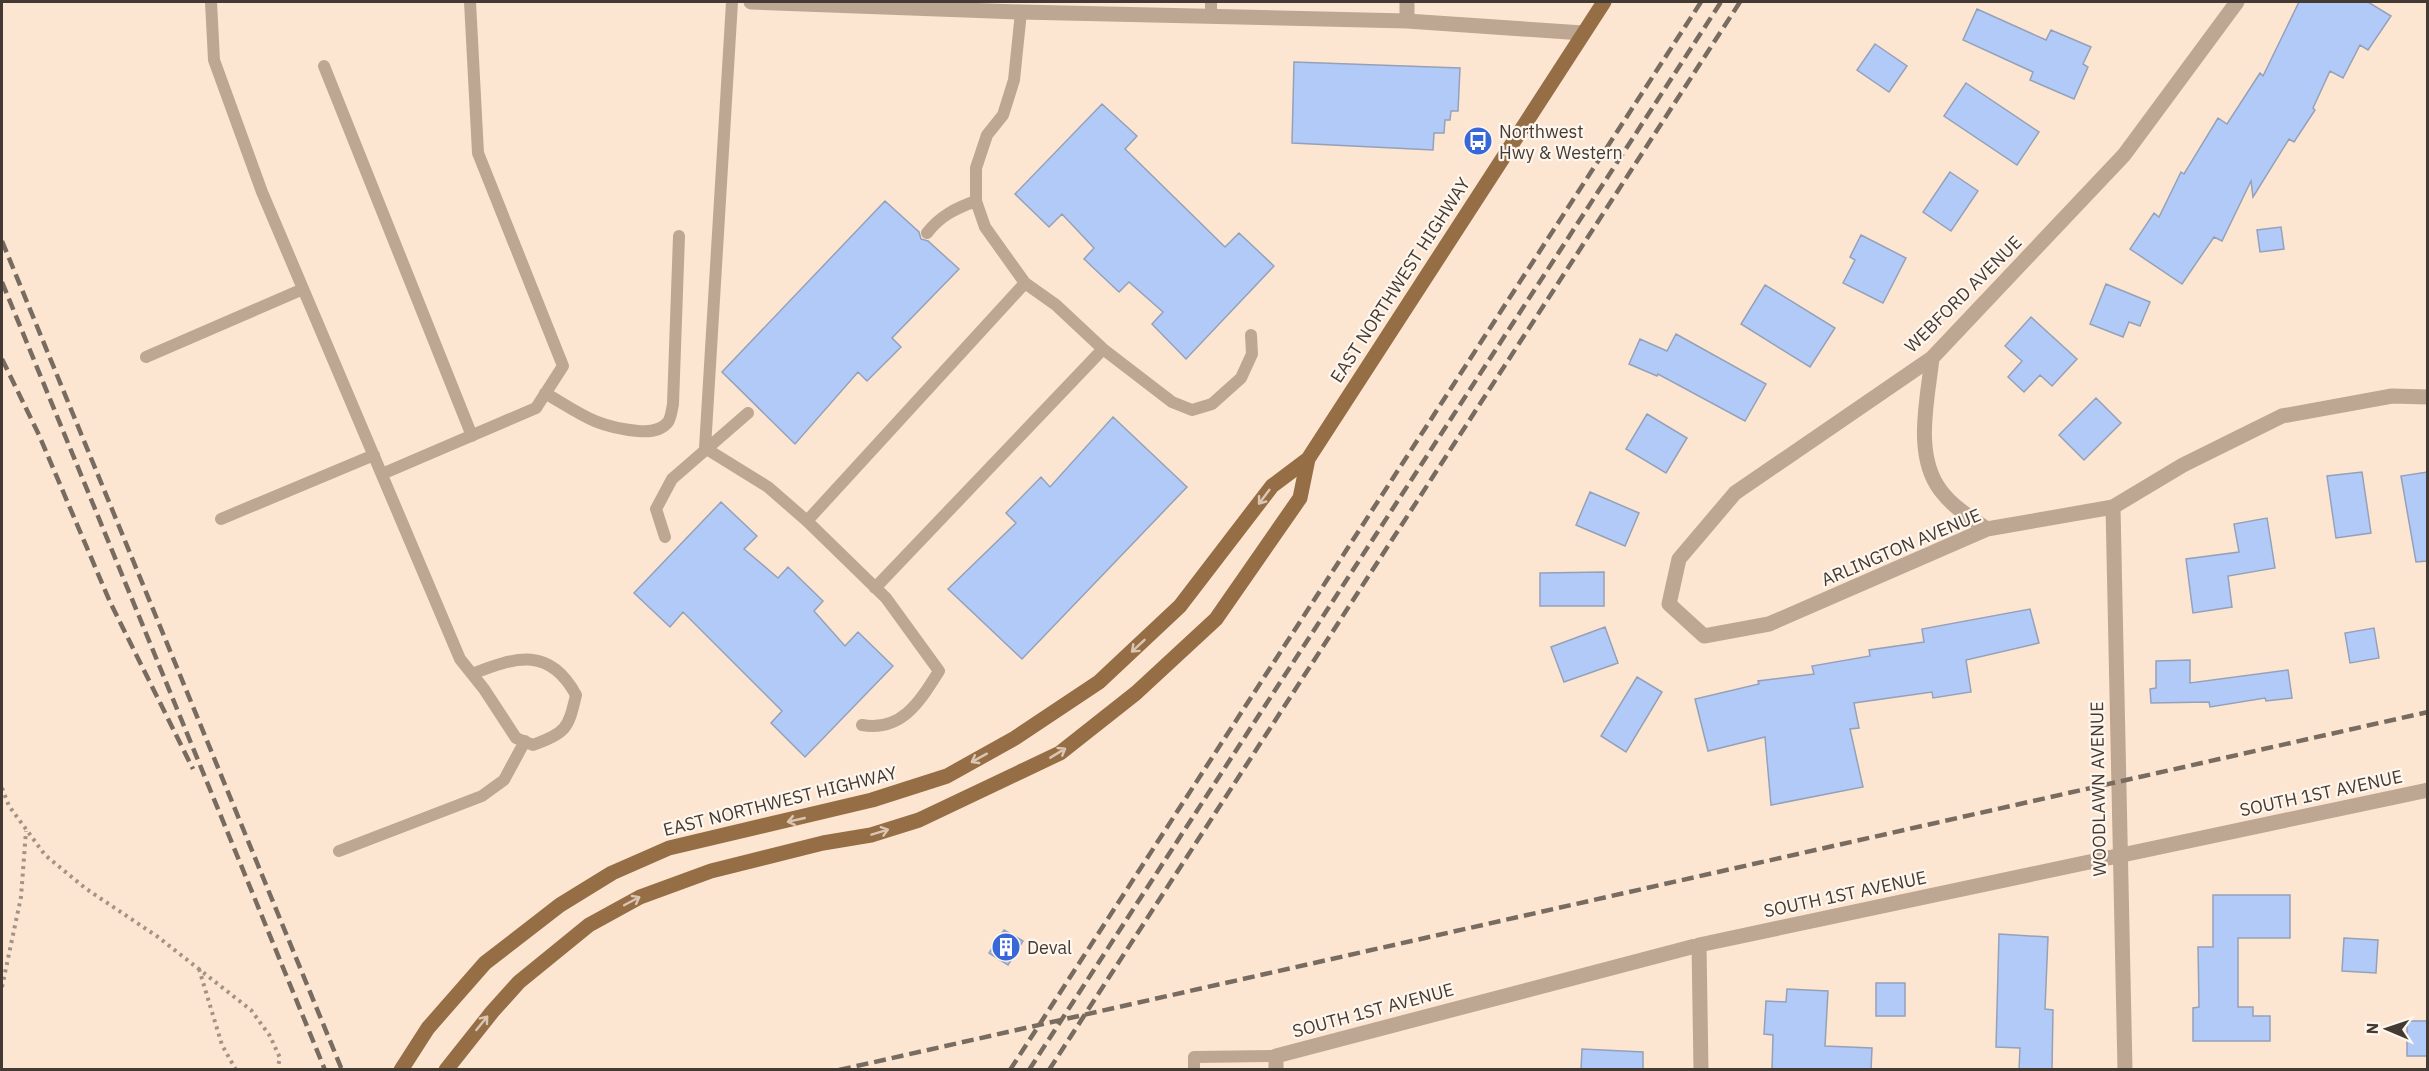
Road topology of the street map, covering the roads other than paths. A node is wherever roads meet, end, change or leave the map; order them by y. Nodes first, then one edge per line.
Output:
1 (211, 2) edge
2 (470, 2) edge
3 (732, 2) edge
4 (751, 2) edge
5 (1407, 2) edge
6 (1603, 2) edge
7 (2238, 2) edge
8 (832, 3) edge
9 (1021, 7) edge
10 (1211, 9) edge
11 (1407, 21) junction
12 (1583, 33) junction
13 (324, 66) dead end
14 (976, 201) junction
15 (927, 233) dead end
16 (679, 236) dead end
17 (1025, 283) junction
18 (303, 289) junction
19 (1251, 335) dead end
20 (1103, 349) junction
21 (146, 357) dead end
22 (1932, 358) junction
23 (545, 393) junction
24 (2427, 397) edge
25 (748, 413) dead end
26 (472, 436) junction
27 (705, 448) junction
28 (374, 455) junction
29 (1308, 459) junction
30 (382, 474) junction
31 (2113, 507) junction
32 (221, 519) dead end
33 (807, 521) junction
34 (1988, 529) junction
35 (665, 537) dead end
36 (874, 588) junction
37 (1669, 604) joint
38 (472, 674) junction
39 (862, 725) dead end
40 (525, 741) junction
41 (2427, 790) edge
42 (339, 852) dead end
43 (2119, 856) junction
44 (1698, 945) junction
45 (1276, 1063) edge
46 (401, 1070) edge
47 (446, 1070) edge
48 (1194, 1070) edge
49 (1701, 1070) edge
50 (2125, 1070) edge

1 - 18 lane
2 - 23 lane
3 - 27 lane
4 - 8 street
5 - 11 street
6 - 12 main road, EAST NORTHWEST HIGHWAY
7 - 22 street, WEBFORD AVENUE
8 - 9 street
9 - 10 street
9 - 14 lane
10 - 11 street
11 - 12 street
12 - 29 main road, EAST NORTHWEST HIGHWAY
13 - 26 lane
14 - 15 lane
14 - 17 lane
16 - 23 lane
17 - 20 lane
17 - 33 lane
18 - 21 lane
18 - 28 lane
19 - 20 lane
20 - 36 lane
22 - 34 street
22 - 37 street, WEBFORD AVENUE
23 - 26 lane
24 - 31 street, ARLINGTON AVENUE
25 - 27 lane
26 - 30 lane
27 - 33 lane
27 - 35 lane
28 - 30 lane
28 - 32 lane
29 -> 46 main road, EAST NORTHWEST HIGHWAY
47 -> 29 main road, EAST NORTHWEST HIGHWAY
30 - 38 lane
31 - 34 street, ARLINGTON AVENUE
31 - 43 street, WOODLAWN AVENUE
33 - 36 lane
34 - 37 street, ARLINGTON AVENUE
36 - 39 lane
38 - 40 lane
38 - 40 lane
40 - 42 lane
41 - 43 street, SOUTH 1ST AVENUE
43 - 44 street, SOUTH 1ST AVENUE
43 - 50 street, WOODLAWN AVENUE
44 - 45 street, SOUTH 1ST AVENUE
44 - 49 street
45 - 48 lane

